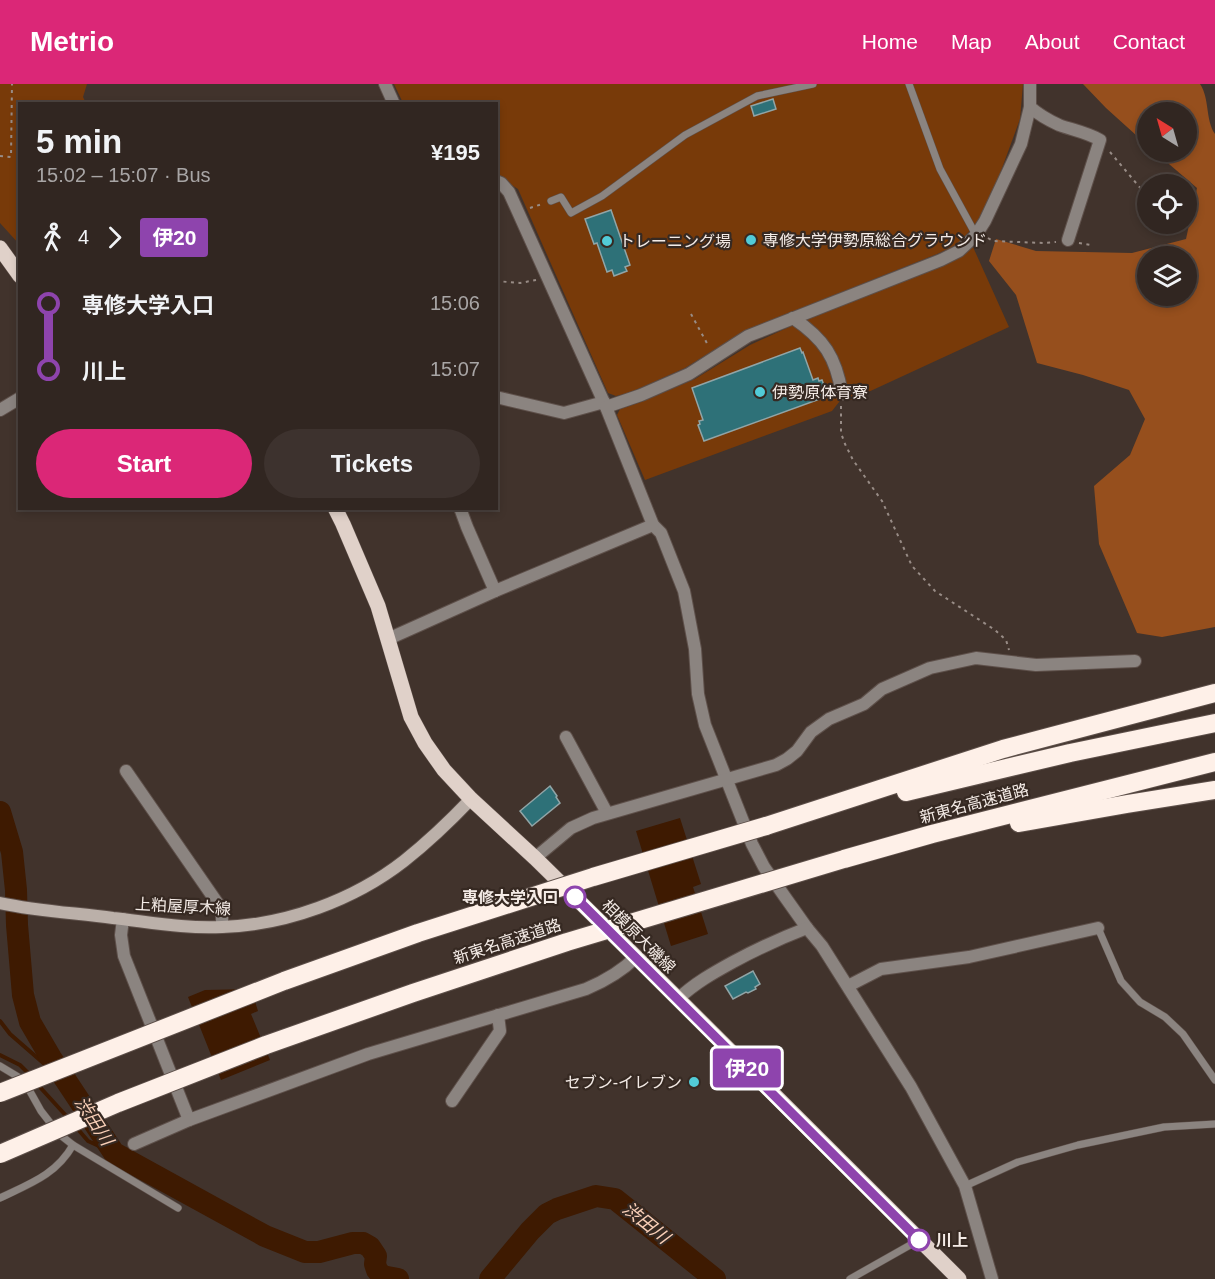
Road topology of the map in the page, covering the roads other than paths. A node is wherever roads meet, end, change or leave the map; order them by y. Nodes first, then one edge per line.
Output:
1 (385, 84) edge
2 (813, 84) edge
3 (909, 84) edge
4 (1030, 84) edge
5 (393, 102) edge
6 (1030, 107) junction
7 (498, 182) edge
8 (551, 201) road end
9 (977, 234) junction
10 (1068, 240) road end
11 (0, 248) edge
12 (18, 273) edge
13 (793, 318) junction
14 (842, 394) road end
15 (498, 397) edge
16 (18, 399) edge
17 (605, 404) junction
18 (0, 410) edge
19 (336, 510) edge
20 (461, 510) edge
21 (653, 525) junction
22 (495, 591) junction
23 (388, 639) junction
24 (1135, 661) dead end
25 (1215, 693) edge
26 (1215, 723) edge
27 (573, 741) dead end
28 (1215, 762) edge
29 (126, 771) dead end
30 (727, 779) junction
31 (1215, 790) edge
32 (471, 799) junction
33 (831, 808) junction
34 (607, 813) junction
35 (535, 858) junction
36 (845, 862) junction
37 (2, 904) edge
38 (123, 919) junction
39 (222, 927) junction
40 (807, 928) junction
41 (1098, 928) joint
42 (636, 957) junction
43 (848, 986) junction
44 (678, 999) junction
45 (498, 1015) junction
46 (0, 1066) edge
47 (1215, 1080) edge
48 (0, 1093) edge
49 (452, 1101) dead end
50 (189, 1119) junction
51 (1215, 1124) edge
52 (134, 1144) dead end
53 (73, 1145) junction
54 (0, 1154) edge
55 (965, 1186) junction
56 (0, 1198) edge
57 (178, 1208) dead end
58 (919, 1240) junction
59 (850, 1279) edge
60 (959, 1279) edge
61 (992, 1279) edge

1 - 5 street
2 - 8 lane
3 - 9 lane
4 - 6 street
6 - 9 street
6 - 10 street
7 - 17 street
9 - 13 street
11 - 12 main road
13 - 14 street
13 - 17 street
15 - 17 street
16 - 18 street
17 - 21 street
19 - 23 main road, 相模原大磯線
20 - 22 street
21 - 22 street
21 - 30 street
22 - 23 street
23 - 32 main road, 相模原大磯線
24 - 30 street
25 - 33 highway
26 - 33 highway, 新東名高速道路
27 - 34 street
28 - 36 highway, 新東名高速道路
29 - 39 street
30 - 34 street
30 - 40 street
31 - 36 highway
32 - 35 main road, 相模原大磯線
32 - 39 main road, 上粕屋厚木線
33 - 48 highway, bridge
34 - 35 street
35 - 42 main road, 相模原大磯線
36 - 54 highway, 新東名高速道路, bridge
37 - 38 main road, 上粕屋厚木線
38 - 39 main road, 上粕屋厚木線
38 - 50 street
40 - 43 street
40 - 44 street
41 - 43 street
41 - 47 lane
42 - 44 main road, 相模原大磯線
42 - 45 street
43 - 55 street
44 - 58 main road, 相模原大磯線
45 - 49 street
45 - 50 street
46 - 53 lane
50 - 52 street
51 - 55 lane
53 - 56 lane
53 - 57 lane
55 - 61 street
58 - 59 lane
58 - 60 main road, 相模原大磯線

